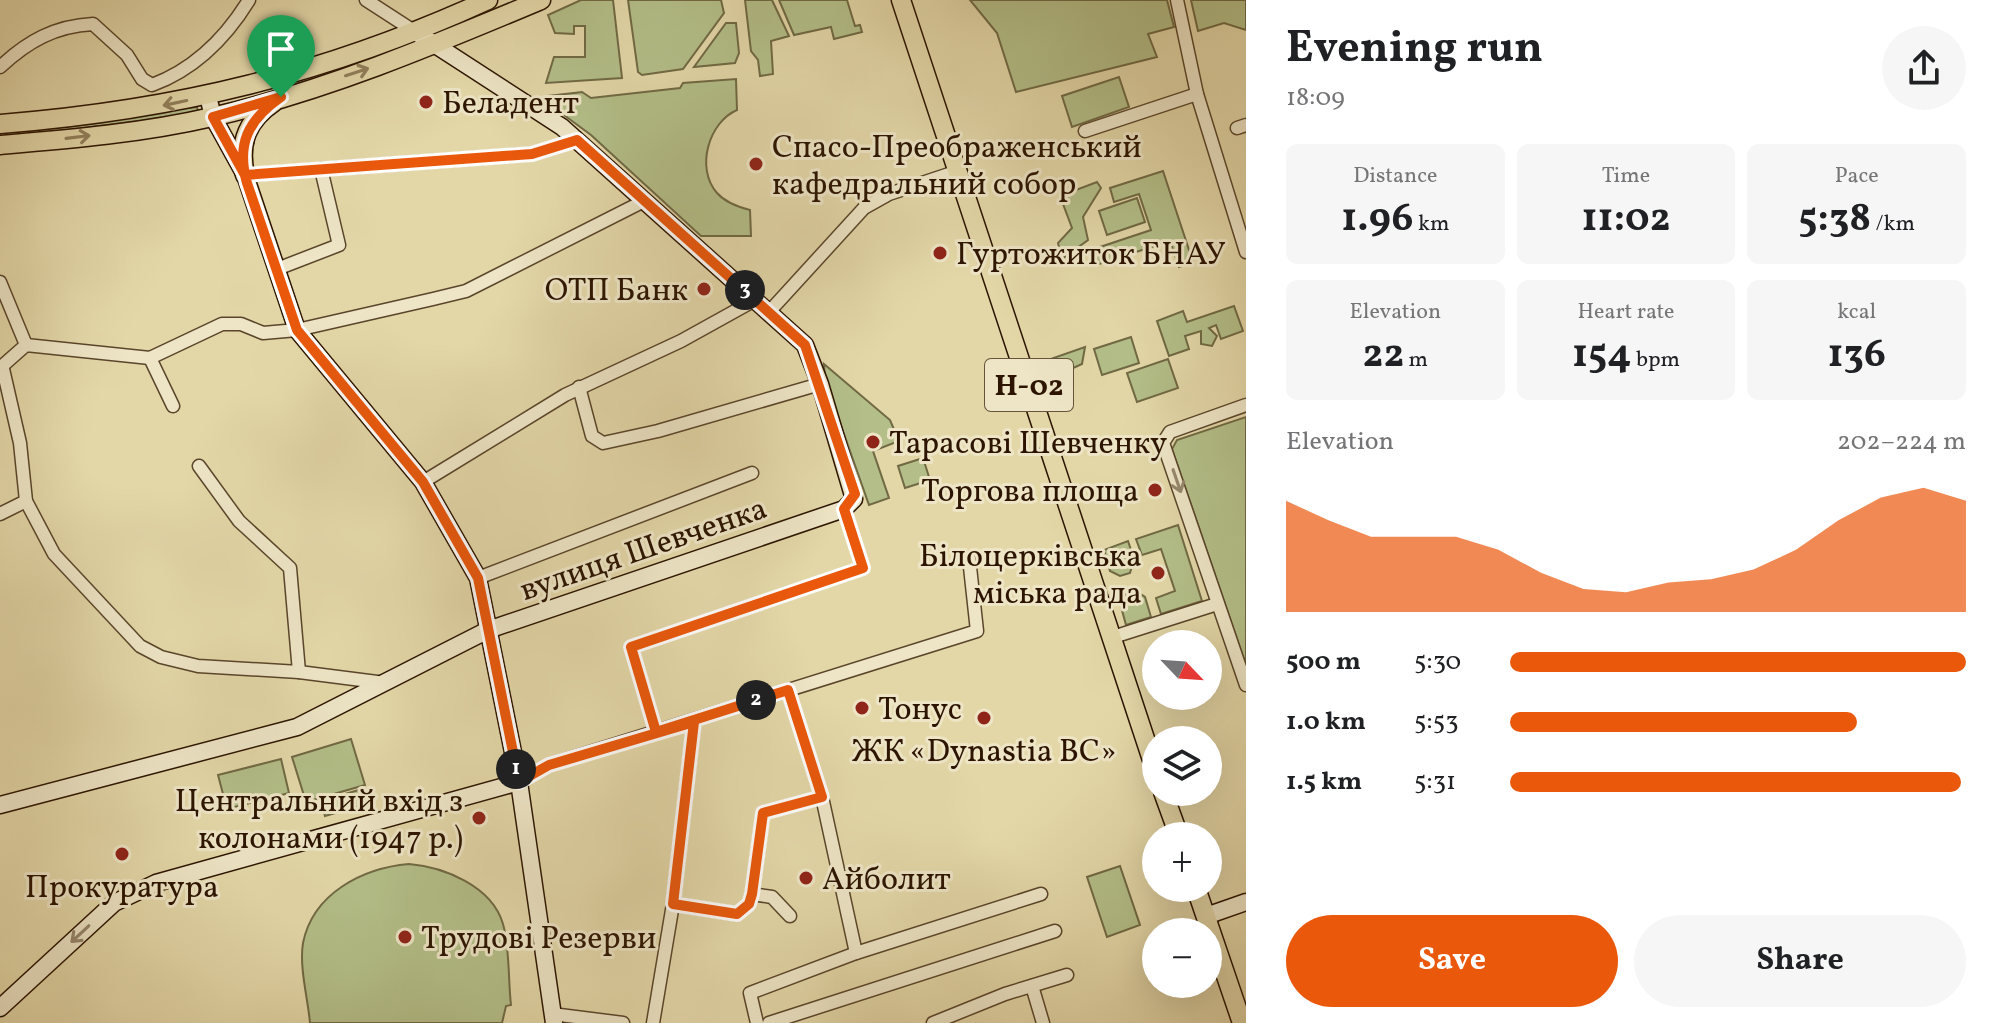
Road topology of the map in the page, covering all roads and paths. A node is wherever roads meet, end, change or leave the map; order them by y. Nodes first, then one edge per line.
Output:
1 (249, 0) edge
2 (366, 0) edge
3 (488, 0) edge
4 (541, 0) edge
5 (901, 0) edge
6 (1177, 0) edge
7 (417, 33) junction
8 (435, 44) junction
9 (0, 67) edge
10 (1197, 94) junction
11 (208, 96) junction
12 (281, 97) junction
13 (213, 117) junction
14 (0, 124) edge
15 (1085, 131) dead end
16 (577, 140) junction
17 (0, 145) edge
18 (321, 169) junction
19 (958, 171) junction
20 (245, 175) junction
21 (644, 201) junction
22 (1246, 252) edge
23 (277, 269) junction
24 (0, 282) edge
25 (755, 300) junction
26 (769, 312) junction
27 (297, 330) junction
28 (26, 345) junction
29 (150, 358) junction
30 (1, 369) edge
31 (820, 384) junction
32 (579, 387) junction
33 (1246, 405) edge
34 (173, 406) dead end
35 (199, 466) dead end
36 (752, 473) dead end
37 (423, 482) junction
38 (26, 501) junction
39 (848, 504) junction
40 (0, 514) edge
41 (969, 558) dead end
42 (478, 578) junction
43 (1217, 604) junction
44 (488, 630) junction
45 (1110, 638) junction
46 (299, 672) junction
47 (385, 683) junction
48 (1246, 685) edge
49 (788, 690) junction
50 (694, 722) junction
51 (1142, 731) edge
52 (656, 732) junction
53 (519, 782) junction
54 (822, 797) junction
55 (0, 805) edge
56 (752, 894) junction
57 (1041, 894) dead end
58 (1201, 902) edge
59 (1246, 902) edge
60 (673, 904) junction
61 (790, 916) dead end
62 (1206, 916) junction
63 (1055, 931) dead end
64 (856, 953) junction
65 (1067, 975) dead end
66 (1032, 986) junction
67 (0, 1008) edge
68 (553, 1018) edge
69 (623, 1023) edge
70 (653, 1023) edge
71 (757, 1023) edge
72 (769, 1023) edge
73 (933, 1023) edge
74 (1043, 1023) edge
75 (1242, 1023) edge

1 - 9 street
2 - 7 street
3 - 7 main road
4 - 8 main road
5 - 19 main road, Н-02
6 - 10 street
7 - 8 street
7 - 11 main road
12 -> 8 main road
8 - 16 street
10 - 15 street
10 - 22 street
11 - 13 street
11 -> 14 main road
12 - 13 main road
12 - 20 main road
17 -> 13 main road
13 - 20 street
16 - 18 street
16 - 21 street
18 - 20 street
18 - 23 street
19 - 26 street
19 - 45 main road, Н-02
20 - 23 street
21 - 25 street
21 - 27 street
23 - 27 street
24 - 28 street
25 - 26 street
25 - 32 street
26 - 31 street
27 - 29 street
27 - 37 street
28 - 29 street
28 - 30 street
29 - 34 street
30 - 38 street
31 - 32 street
31 - 39 street
32 - 37 street
33 -> 43 street
35 - 46 street
36 - 42 street
37 - 42 street
38 - 40 street
38 - 46 street
39 - 44 street, вулиця Шевченка
39 - 52 street
41 - 49 street
42 - 44 street
43 - 45 street
43 - 48 street
44 - 47 street, вулиця Шевченка
44 - 53 street
45 - 51 main road, Н-02
46 - 47 street
47 - 55 street, вулиця Шевченка
49 - 50 street
49 - 54 street
50 - 52 street
50 - 60 street
52 - 53 street
53 -> 67 street
53 - 68 street
54 - 56 street
54 - 64 street
56 - 60 street
56 - 61 street
57 - 64 street
58 - 62 main road
59 - 62 street
60 - 70 street
62 - 75 main road
63 - 72 street
64 - 71 street
65 - 66 street
66 - 73 street
66 - 74 street
68 - 69 street

